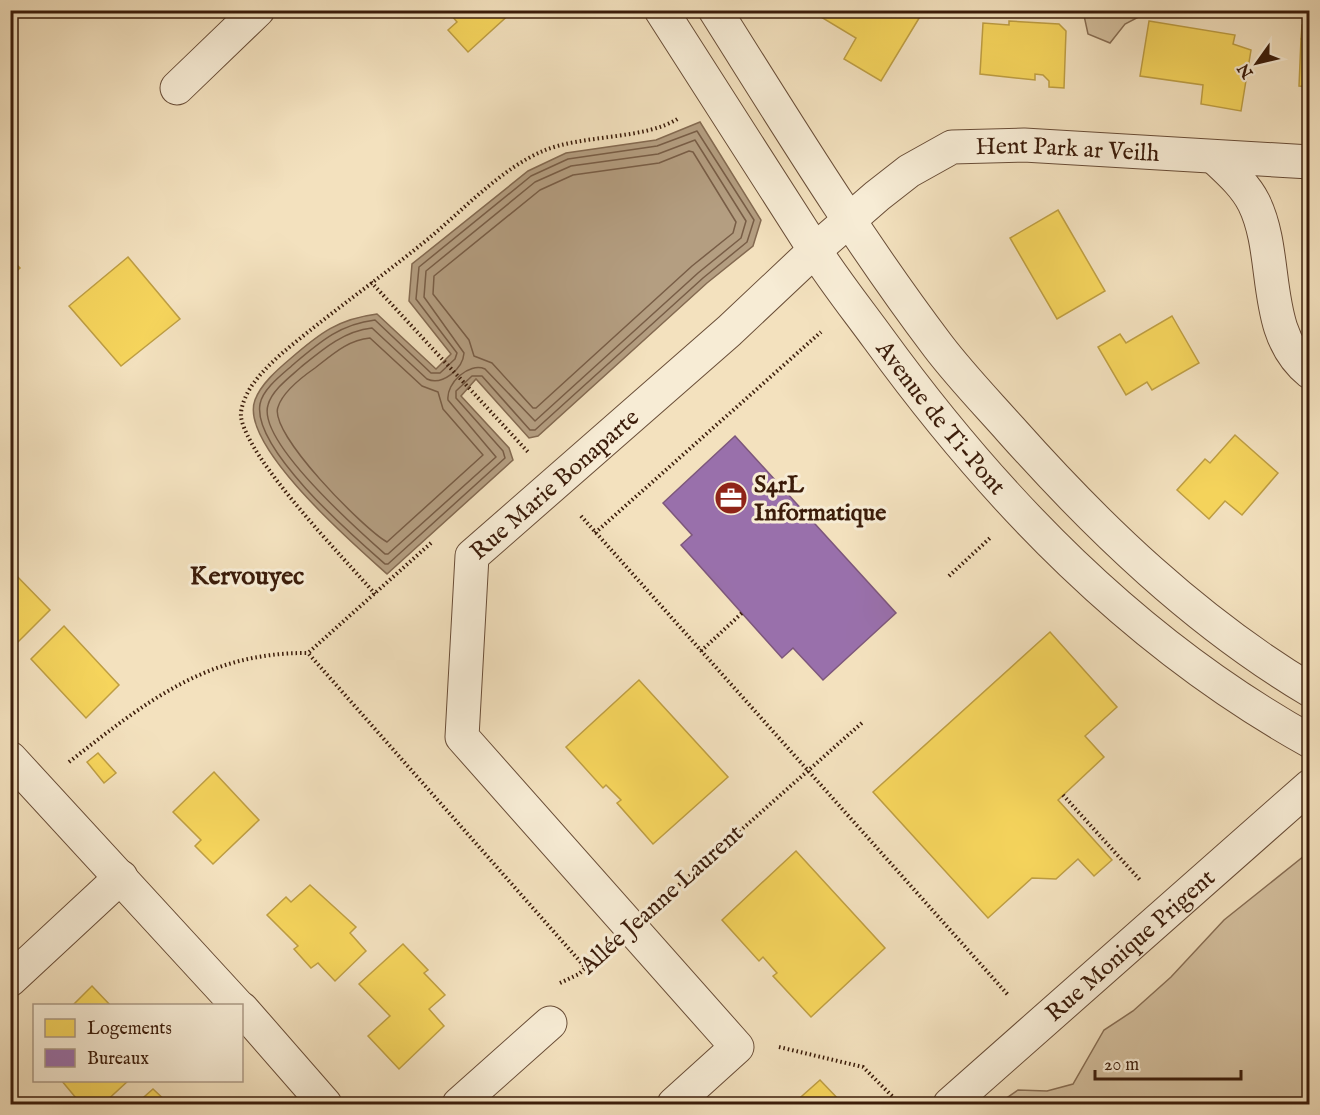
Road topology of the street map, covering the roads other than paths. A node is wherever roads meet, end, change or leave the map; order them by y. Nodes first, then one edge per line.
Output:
1 (258, 10) edge
2 (661, 10) edge
3 (715, 10) edge
4 (177, 88) dead end
5 (1214, 157) junction
6 (1310, 162) edge
7 (850, 222) junction
8 (815, 250) junction
9 (1310, 372) edge
10 (1310, 690) edge
11 (1310, 741) edge
12 (10, 758) edge
13 (1310, 786) edge
14 (121, 877) junction
15 (10, 980) edge
16 (237, 1004) edge
17 (243, 1010) edge
18 (550, 1023) road end
19 (325, 1104) edge
20 (459, 1104) edge
21 (674, 1104) edge
22 (950, 1104) edge

1 - 4 street
2 - 8 street, Avenue de Ti-Pont
3 - 7 street, Avenue de Ti-Pont
5 - 6 street, Hent Park ar Veilh
5 - 7 street, Hent Park ar Veilh
5 - 9 street
7 - 8 street, Rue Marie Bonaparte
7 - 10 street, Avenue de Ti-Pont
8 - 11 street, Avenue de Ti-Pont
8 - 21 street, Rue Marie Bonaparte
12 - 14 street
13 - 22 street, Rue Monique Prigent
14 - 15 street
14 - 16 street
17 - 19 street
18 - 20 street

